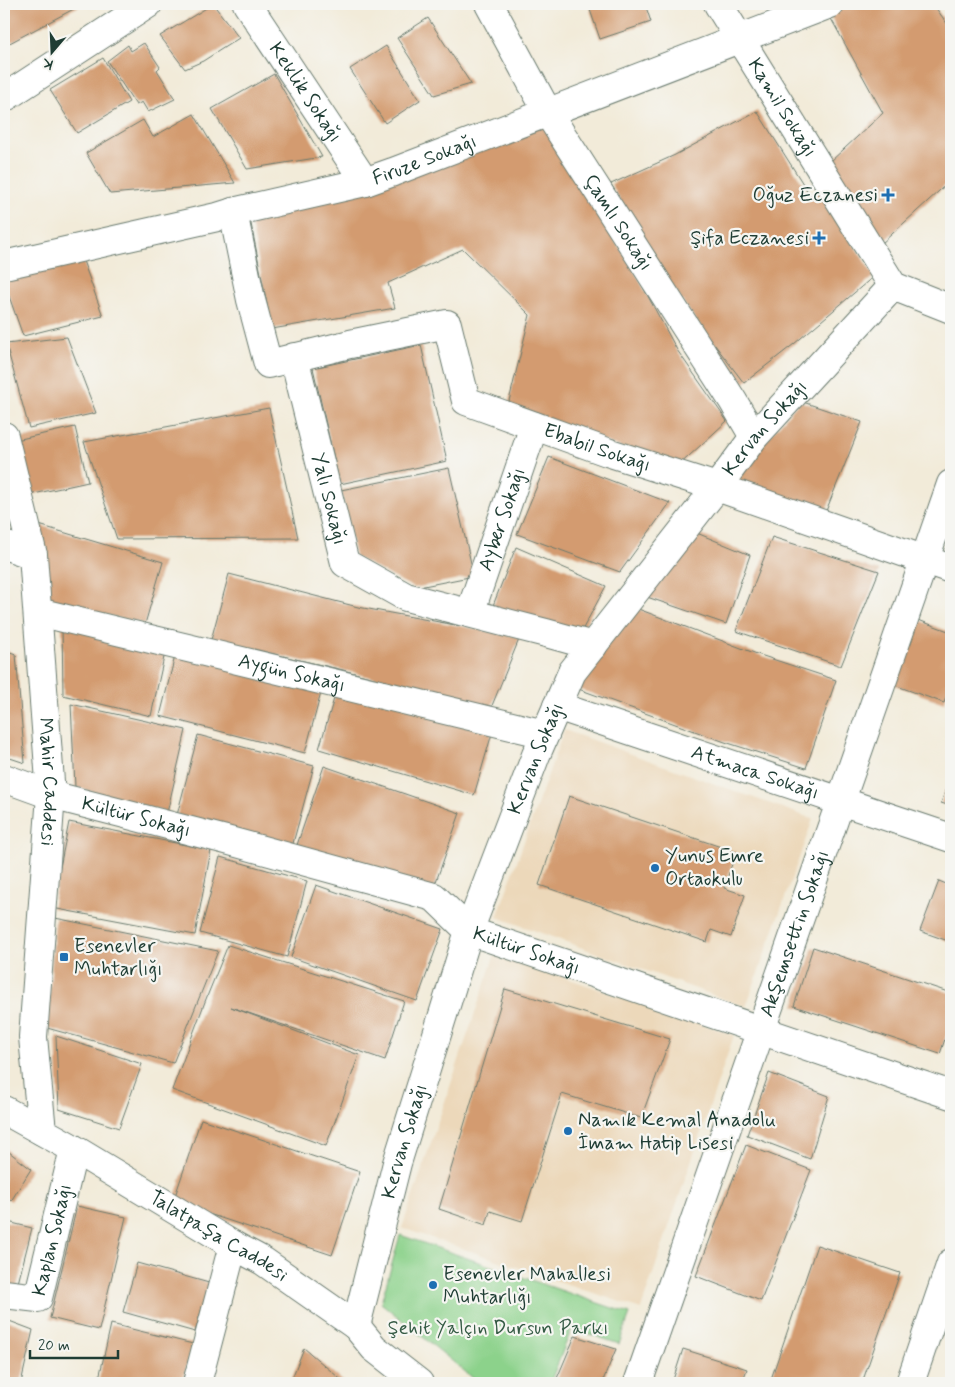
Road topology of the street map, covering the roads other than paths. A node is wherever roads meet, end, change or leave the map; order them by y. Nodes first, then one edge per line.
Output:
1 (148, 4) edge
2 (247, 4) edge
3 (489, 4) edge
4 (718, 4) edge
5 (830, 4) edge
6 (740, 39) junction
7 (4, 98) edge
8 (548, 113) junction
9 (365, 182) junction
10 (233, 212) junction
11 (4, 265) edge
12 (892, 286) junction
13 (951, 309) edge
14 (294, 357) junction
15 (534, 426) junction
16 (4, 436) edge
17 (754, 437) junction
18 (951, 484) edge
19 (717, 488) junction
20 (4, 545) edge
21 (33, 555) junction
22 (925, 560) junction
23 (951, 569) edge
24 (38, 612) junction
25 (470, 613) junction
26 (592, 646) junction
27 (557, 706) junction
28 (545, 734) junction
29 (4, 778) edge
30 (51, 795) junction
31 (841, 800) junction
32 (951, 838) edge
33 (468, 932) junction
34 (761, 1030) junction
35 (951, 1095) edge
36 (4, 1110) edge
37 (42, 1131) junction
38 (74, 1149) junction
39 (233, 1245) junction
40 (951, 1263) edge
41 (4, 1294) edge
42 (356, 1326) junction
43 (404, 1378) edge
44 (197, 1383) edge
45 (638, 1383) edge
46 (910, 1383) edge

1 - 7 street
2 - 9 street, Keklik Sokağı
3 - 8 street, Çamlı Sokağı
4 - 6 street, Kamil Sokağı
5 - 6 street, Firuze Sokağı
6 - 8 street, Firuze Sokağı
6 - 12 street, Kamil Sokağı
8 - 9 street, Firuze Sokağı
8 - 17 street, Çamlı Sokağı
9 - 10 street, Firuze Sokağı
10 - 11 street, Firuze Sokağı
10 - 14 street
12 - 13 street
12 - 17 street, Kervan Sokağı
14 - 15 street, Ebabil Sokağı
14 - 25 street, Yalı Sokağı
15 - 19 street, Ebabil Sokağı
15 - 25 street, Ayber Sokağı
16 - 21 street, Mahir Caddesi
17 - 19 street, Kervan Sokağı
18 - 22 street, Akşemsettin Sokağı
19 - 22 street, Ebabil Sokağı
19 - 26 street, Kervan Sokağı
20 - 21 street
21 - 24 street, Mahir Caddesi
22 - 23 street, Ebabil Sokağı
22 - 31 street, Akşemsettin Sokağı
24 - 28 street, Aygün Sokağı
24 - 30 street, Mahir Caddesi
25 - 26 street, Yalı Sokağı
26 - 27 street, Kervan Sokağı
27 - 28 street, Kervan Sokağı
27 - 31 street, Atmaca Sokağı
28 - 33 street, Kervan Sokağı
29 - 30 street, Kültür Sokağı
30 - 33 street, Kültür Sokağı
30 - 37 street, Mahir Caddesi
31 - 32 street, Atmaca Sokağı
31 - 34 street, Akşemsettin Sokağı
33 - 34 street, Kültür Sokağı
33 - 42 street, Kervan Sokağı
34 - 35 street, Kültür Sokağı
34 - 45 street, Akşemsettin Sokağı
36 - 37 street, Talatpaşa Caddesi
37 - 38 street, Talatpaşa Caddesi
38 - 39 street, Talatpaşa Caddesi
38 - 41 street, Kaplan Sokağı
39 - 42 street, Talatpaşa Caddesi
39 - 44 street
40 - 46 street
42 - 43 street, Talatpaşa Caddesi

